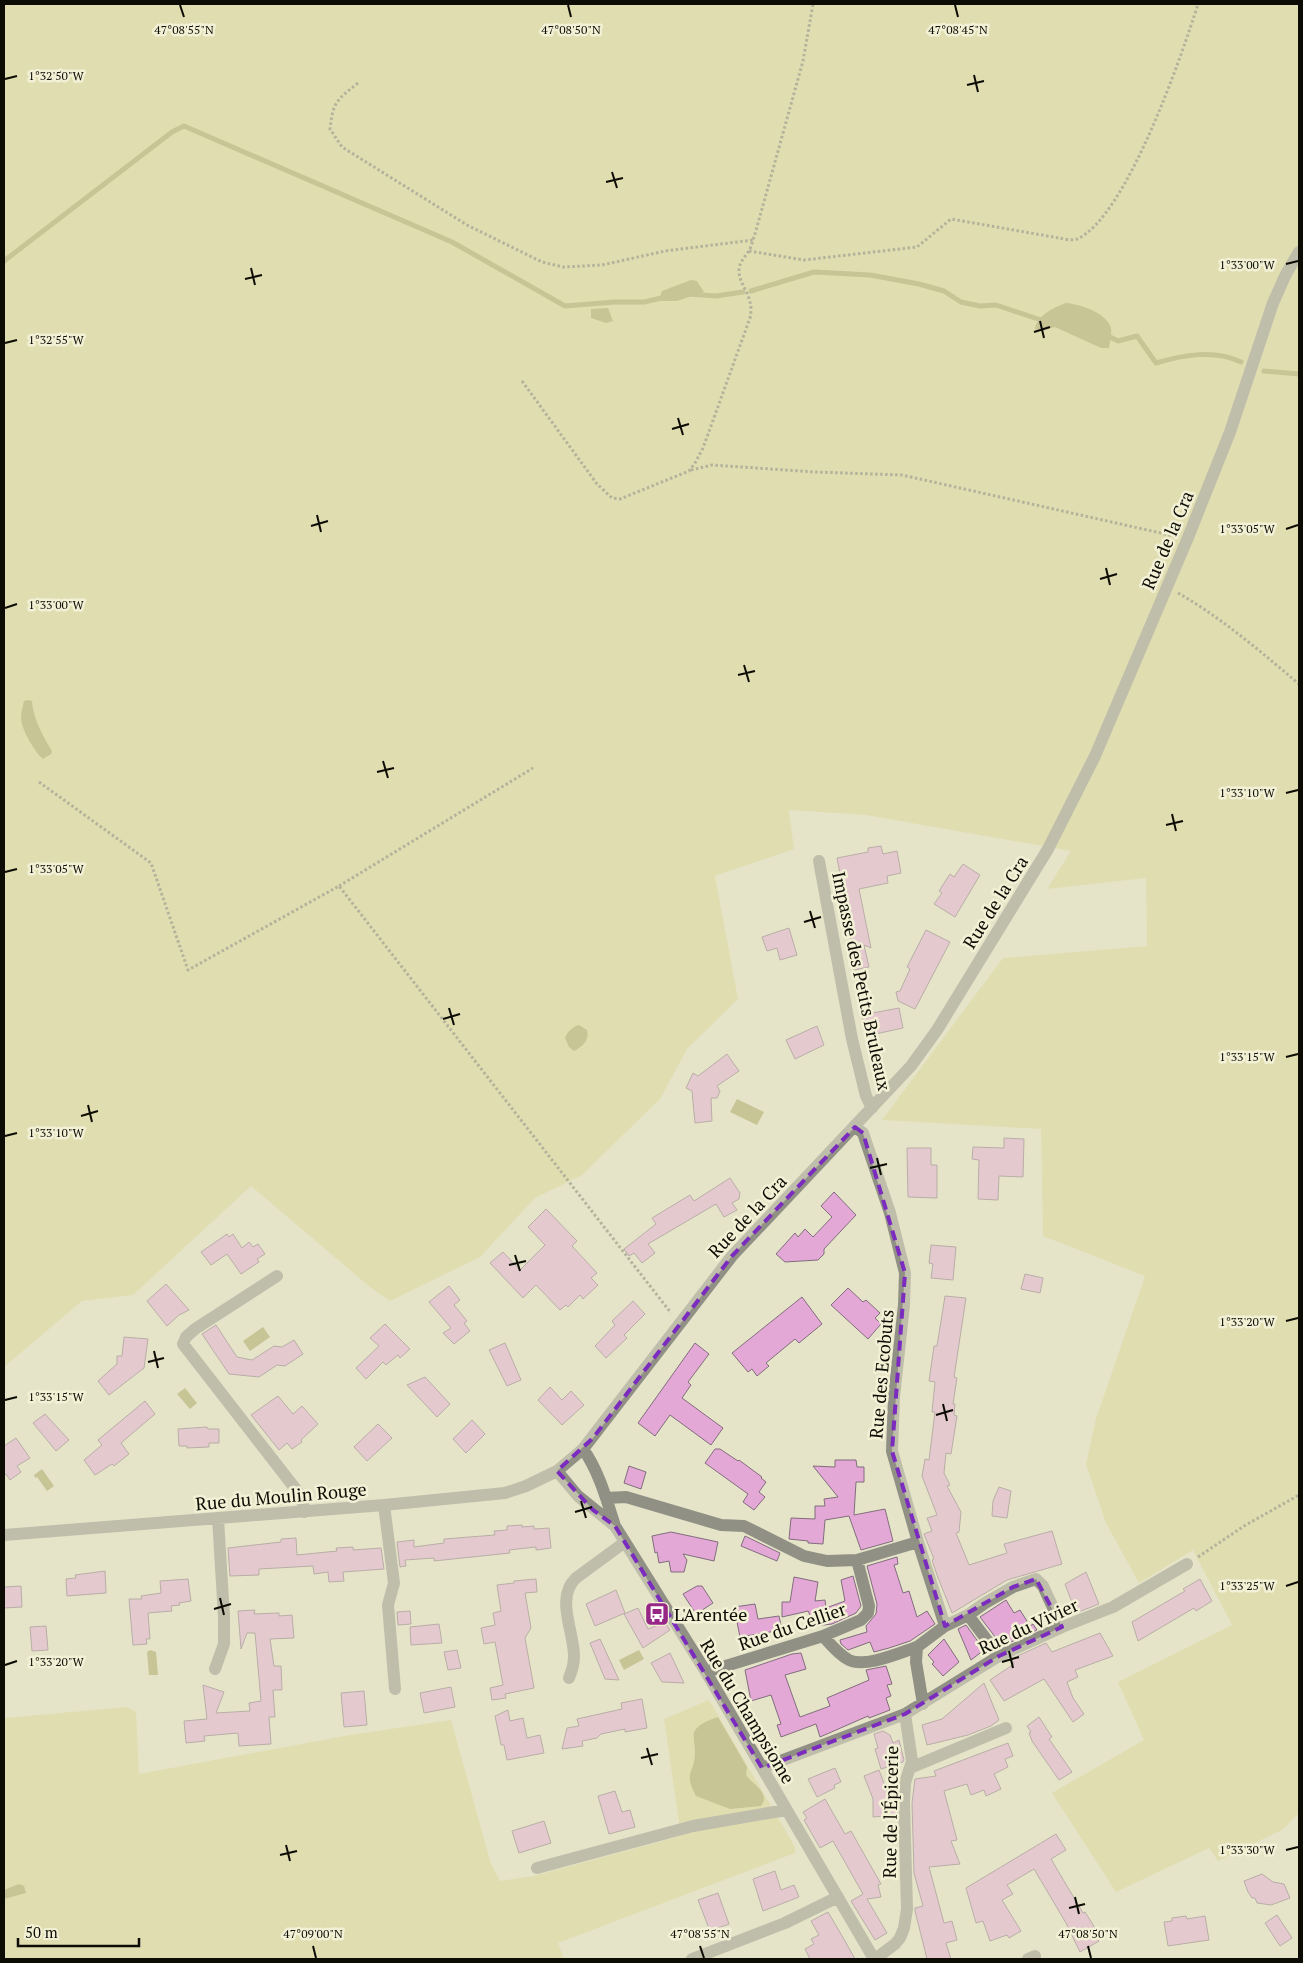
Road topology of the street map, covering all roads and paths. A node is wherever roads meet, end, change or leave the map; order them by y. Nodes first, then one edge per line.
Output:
1 (813, 4) edge
2 (1198, 4) edge
3 (358, 83) dead end
4 (753, 240) junction
5 (749, 251) junction
6 (1299, 252) edge
7 (522, 381) dead end
8 (689, 471) junction
9 (1187, 540) junction
10 (1166, 587) junction
11 (1299, 684) edge
12 (534, 768) dead end
13 (39, 782) dead end
14 (819, 861) dead end
15 (339, 886) junction
16 (872, 1108) junction
17 (856, 1127) junction
18 (277, 1276) dead end
19 (679, 1324) junction
20 (583, 1449) junction
21 (557, 1471) junction
22 (1299, 1496) edge
23 (606, 1498) junction
24 (384, 1505) junction
25 (306, 1512) junction
26 (218, 1519) junction
27 (615, 1526) junction
28 (4, 1535) edge
29 (625, 1542) junction
30 (918, 1542) junction
31 (857, 1560) junction
32 (1187, 1564) joint
33 (968, 1616) junction
34 (944, 1626) junction
35 (1062, 1627) junction
36 (823, 1636) junction
37 (916, 1647) junction
38 (999, 1656) junction
39 (215, 1669) dead end
40 (706, 1672) junction
41 (569, 1678) dead end
42 (395, 1689) dead end
43 (923, 1704) junction
44 (905, 1714) junction
45 (1006, 1728) dead end
46 (762, 1768) junction
47 (910, 1768) junction
48 (786, 1810) junction
49 (537, 1868) dead end
50 (838, 1897) junction
51 (692, 1959) edge
52 (875, 1959) edge

1 - 4 path
2 - 5 path
3 - 4 path
4 - 5 path
5 - 8 path
6 - 9 street, Rue de la Cra
7 - 8 path
8 - 9 path
9 - 10 street, Rue de la Cra
10 - 11 path
10 - 16 street, Rue de la Cra
12 - 15 path
13 - 15 path
14 - 16 street, Impasse des Petits Bruleaux
15 - 19 path
16 - 17 street, Rue de la Cra
17 - 19 street, Rue de la Cra
17 - 30 street, Rue des Ecobuts
18 - 25 street
19 - 20 street, Rue de la Cra
20 - 21 street, Rue de la Cra
20 - 23 street
21 - 24 street, Rue du Moulin Rouge
21 - 27 street, Rue du Champsiome
22 - 32 path
23 - 27 street
23 - 31 street
24 - 25 street, Rue du Moulin Rouge
24 - 42 street
25 - 26 street, Rue du Moulin Rouge
26 - 28 street, Rue du Moulin Rouge
26 - 39 street
27 - 29 street, Rue du Champsiome
29 - 40 street, Rue du Champsiome
29 - 41 street
30 - 31 street
30 - 34 street, Rue des Ecobuts
31 - 36 street, Rue du Cellier
32 - 35 street, Rue du Vivier
33 - 34 street
33 - 35 street
33 - 38 street
34 - 37 street
35 - 38 street, Rue du Vivier
36 - 37 street
36 - 40 street, Rue du Cellier
37 - 43 street
38 - 43 street, Rue du Vivier
40 - 46 street, Rue du Champsiome
43 - 44 street, Rue du Vivier
44 - 46 street, Rue du Vivier
44 - 47 street, Rue de l'Épicerie
45 - 47 street
46 - 48 street, Rue du Champsiome
47 - 52 street, Rue de l'Épicerie
48 - 49 street
48 - 50 street, Rue du Champsiome
50 - 51 street
50 - 52 street, Rue du Champsiome

